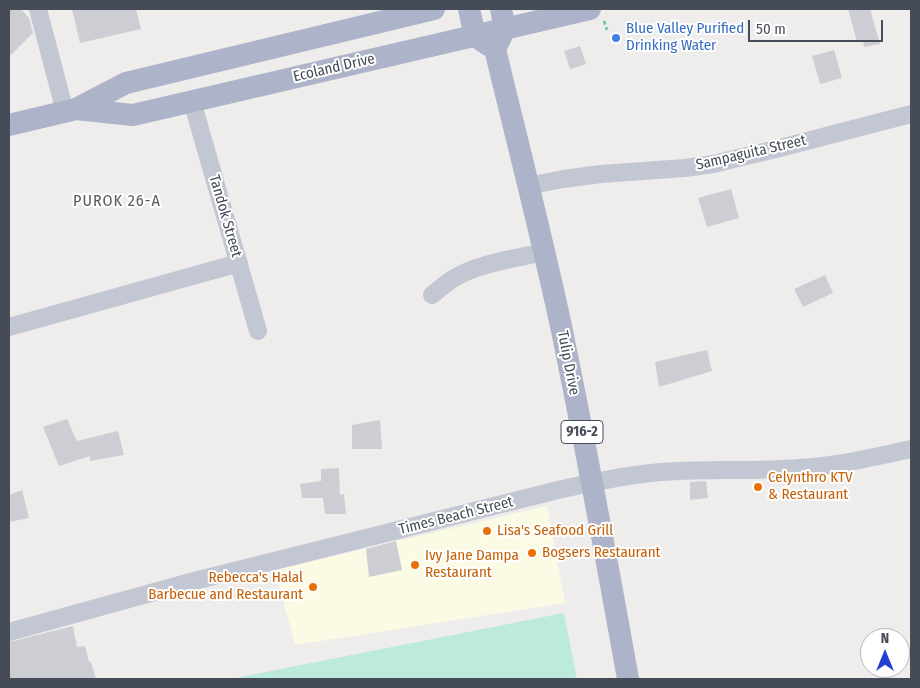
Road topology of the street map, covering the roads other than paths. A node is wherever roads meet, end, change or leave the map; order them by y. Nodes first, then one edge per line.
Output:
1 (38, 9) edge
2 (434, 9) edge
3 (469, 9) edge
4 (590, 9) edge
5 (503, 19) edge
6 (476, 36) junction
7 (495, 49) junction
8 (192, 101) junction
9 (71, 111) junction
10 (911, 114) edge
11 (10, 124) edge
12 (528, 186) junction
13 (544, 252) junction
14 (239, 263) junction
15 (432, 294) dead end
16 (9, 327) edge
17 (258, 331) dead end
18 (911, 449) edge
19 (592, 483) junction
20 (9, 632) edge
21 (628, 679) edge

1 - 9 street
2 - 9 main road, Ecoland Drive
3 - 6 main road
4 - 5 main road, Ecoland Drive
5 - 6 main road, Ecoland Drive
5 - 7 main road
6 - 7 main road
6 - 8 main road, Ecoland Drive
7 - 12 main road, Tulip Drive / 916-2
8 - 9 main road, Ecoland Drive
8 - 14 street, Tandok Street
9 - 11 main road, Ecoland Drive
10 - 12 street, Sampaguita Street
12 - 13 main road, Tulip Drive / 916-2
13 - 15 street
13 - 19 main road, Tulip Drive / 916-2
14 - 16 street
14 - 17 street, Tandok Street
18 - 19 street, Times Beach Street
19 - 20 street, Times Beach Street
19 - 21 main road, Tulip Drive / 916-2

